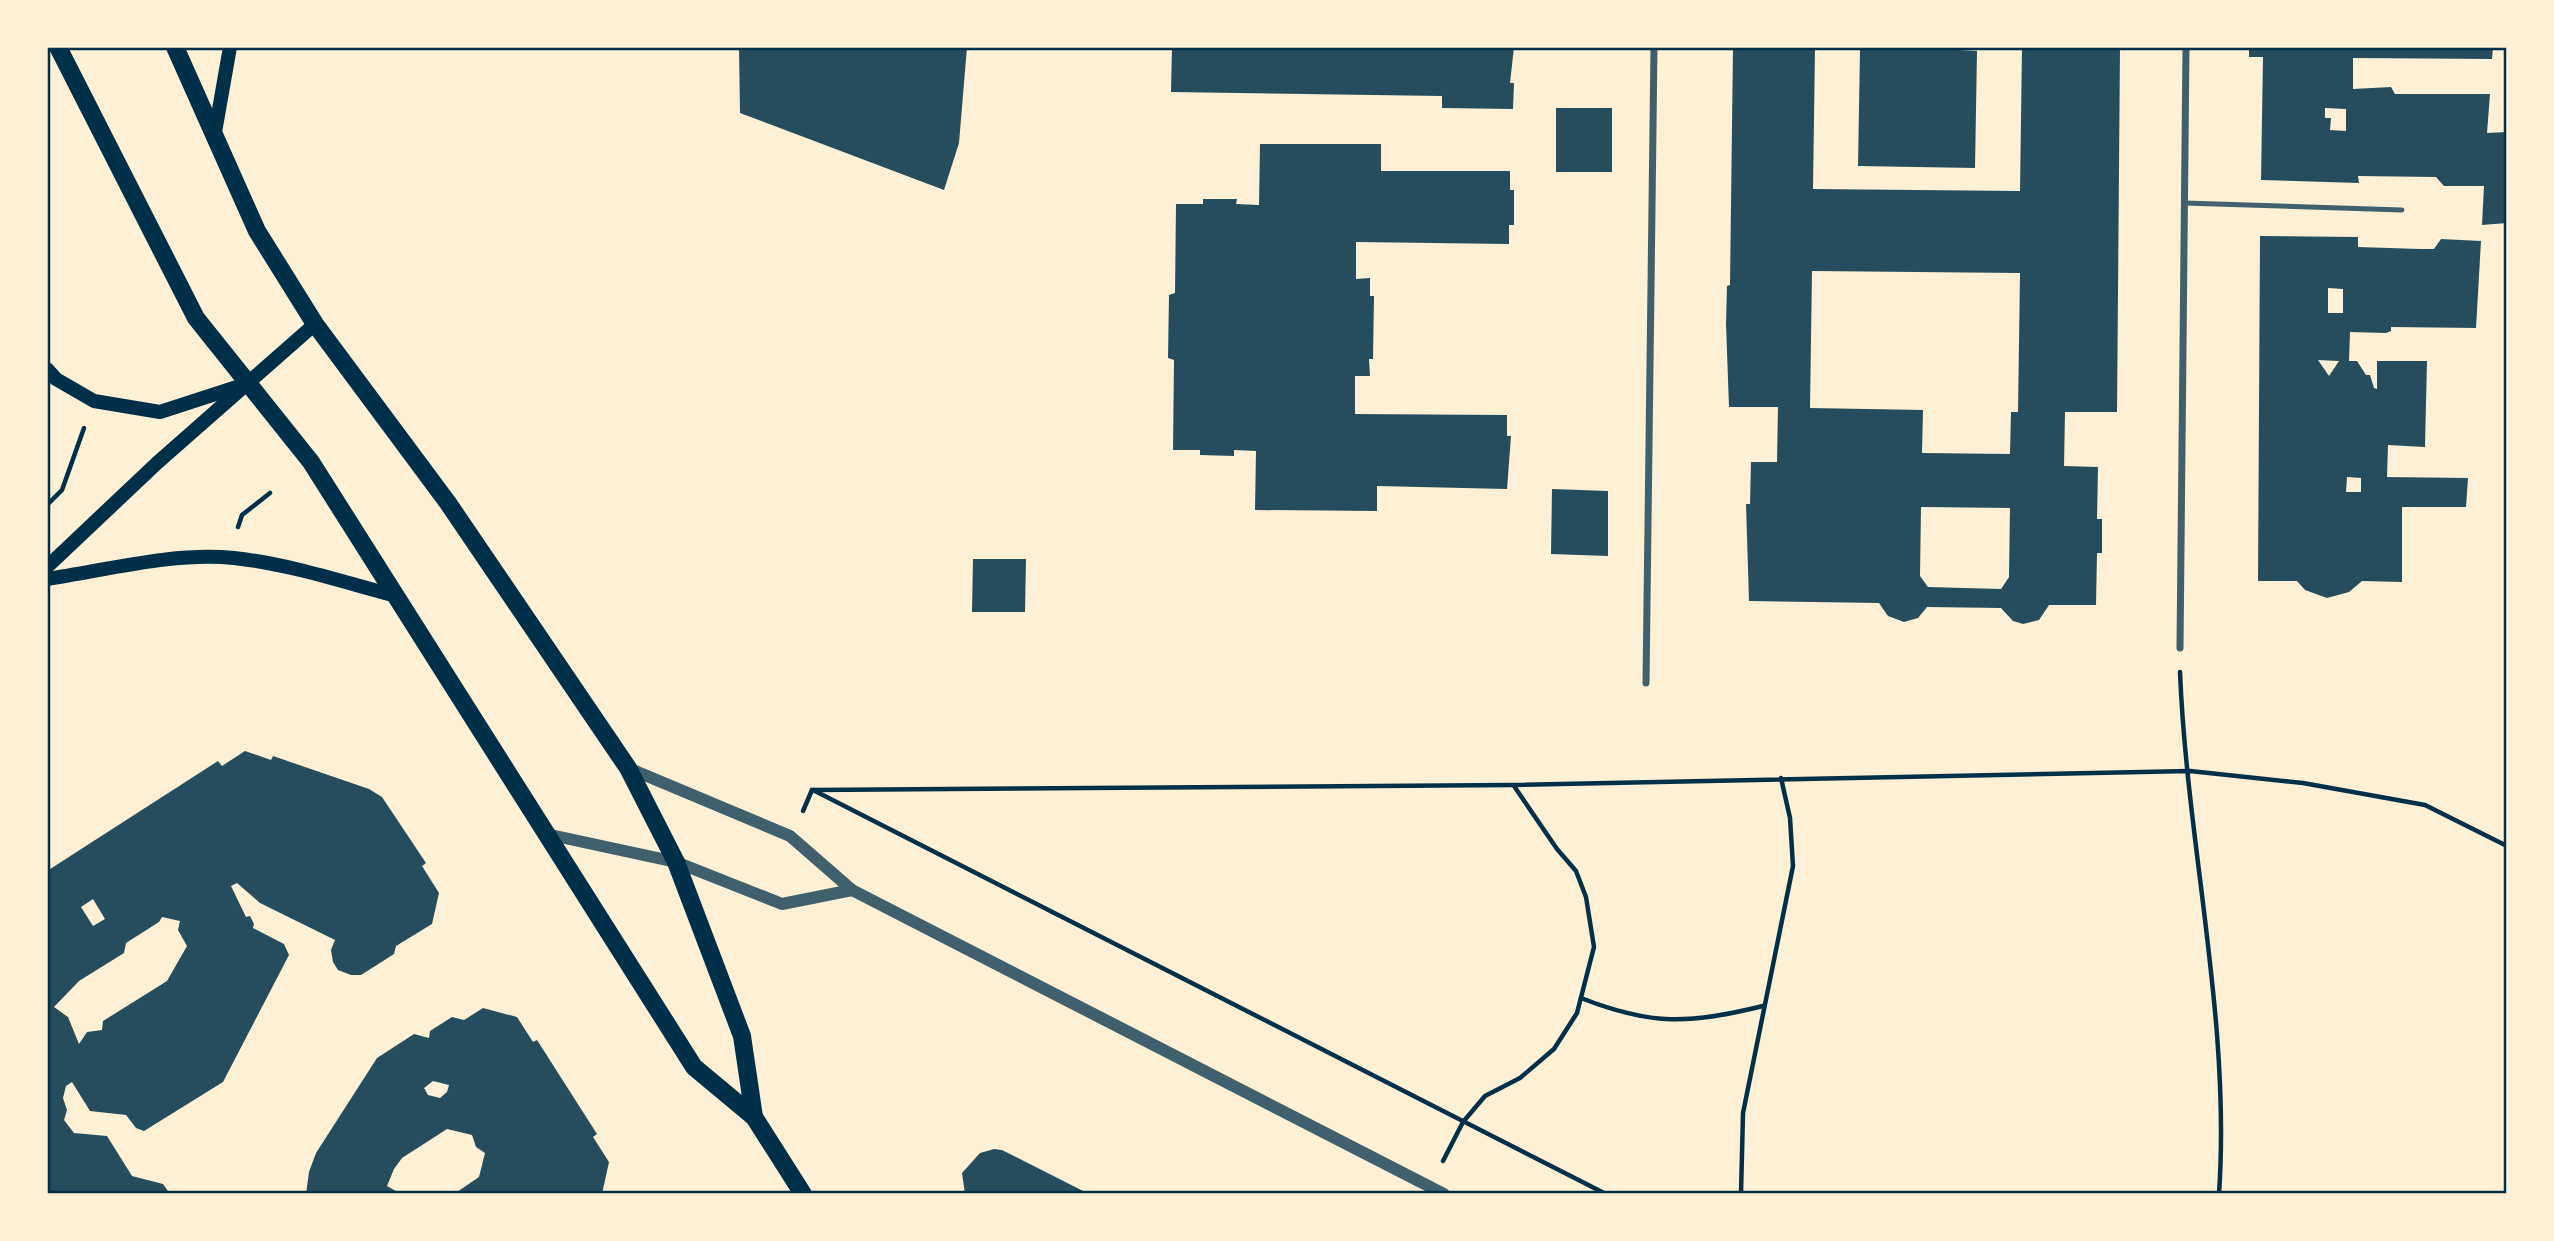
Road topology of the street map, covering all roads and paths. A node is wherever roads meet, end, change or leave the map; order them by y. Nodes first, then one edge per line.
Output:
1 (58, 47) edge
2 (175, 47) edge
3 (230, 47) edge
4 (1654, 47) edge
5 (2186, 47) edge
6 (214, 140) junction
7 (2184, 203) junction
8 (2402, 211) dead end
9 (315, 324) junction
10 (47, 369) edge
11 (248, 383) junction
12 (94, 401) junction
13 (270, 493) dead end
14 (47, 505) edge
15 (238, 529) dead end
16 (47, 567) edge
17 (47, 579) edge
18 (396, 596) junction
19 (2179, 649) joint
20 (1646, 682) dead end
21 (628, 768) junction
22 (2190, 771) junction
23 (1781, 778) junction
24 (1513, 785) junction
25 (812, 790) junction
26 (800, 818) dead end
27 (546, 834) junction
28 (2507, 846) edge
29 (676, 862) junction
30 (852, 890) junction
31 (1581, 998) junction
32 (1763, 1006) junction
33 (754, 1117) junction
34 (1463, 1122) junction
35 (1429, 1186) junction
36 (803, 1194) edge
37 (1444, 1194) edge
38 (1606, 1194) edge
39 (1741, 1194) edge
40 (2219, 1194) edge

1 - 11 main road
2 - 6 main road
3 - 6 main road
4 - 20 street
5 - 7 street
6 - 9 main road
7 - 8 lane
7 - 19 street
9 - 11 main road
9 - 21 main road
10 - 12 main road
11 - 12 main road
11 - 16 main road
11 - 18 main road
12 - 14 path
13 - 15 path
17 - 18 main road
18 - 27 main road
19 - 22 path
21 - 29 main road
21 - 30 street
22 - 23 path
22 - 28 path
22 - 40 path
23 - 24 path
23 - 32 path
24 - 25 path
24 - 31 path
25 - 26 path
25 - 34 path
27 - 29 street
27 - 33 main road
29 - 30 street
29 - 33 main road
30 - 35 street
31 - 32 path
31 - 34 path
32 - 39 path
33 - 36 main road
34 - 35 path
34 - 38 path
35 - 37 street

